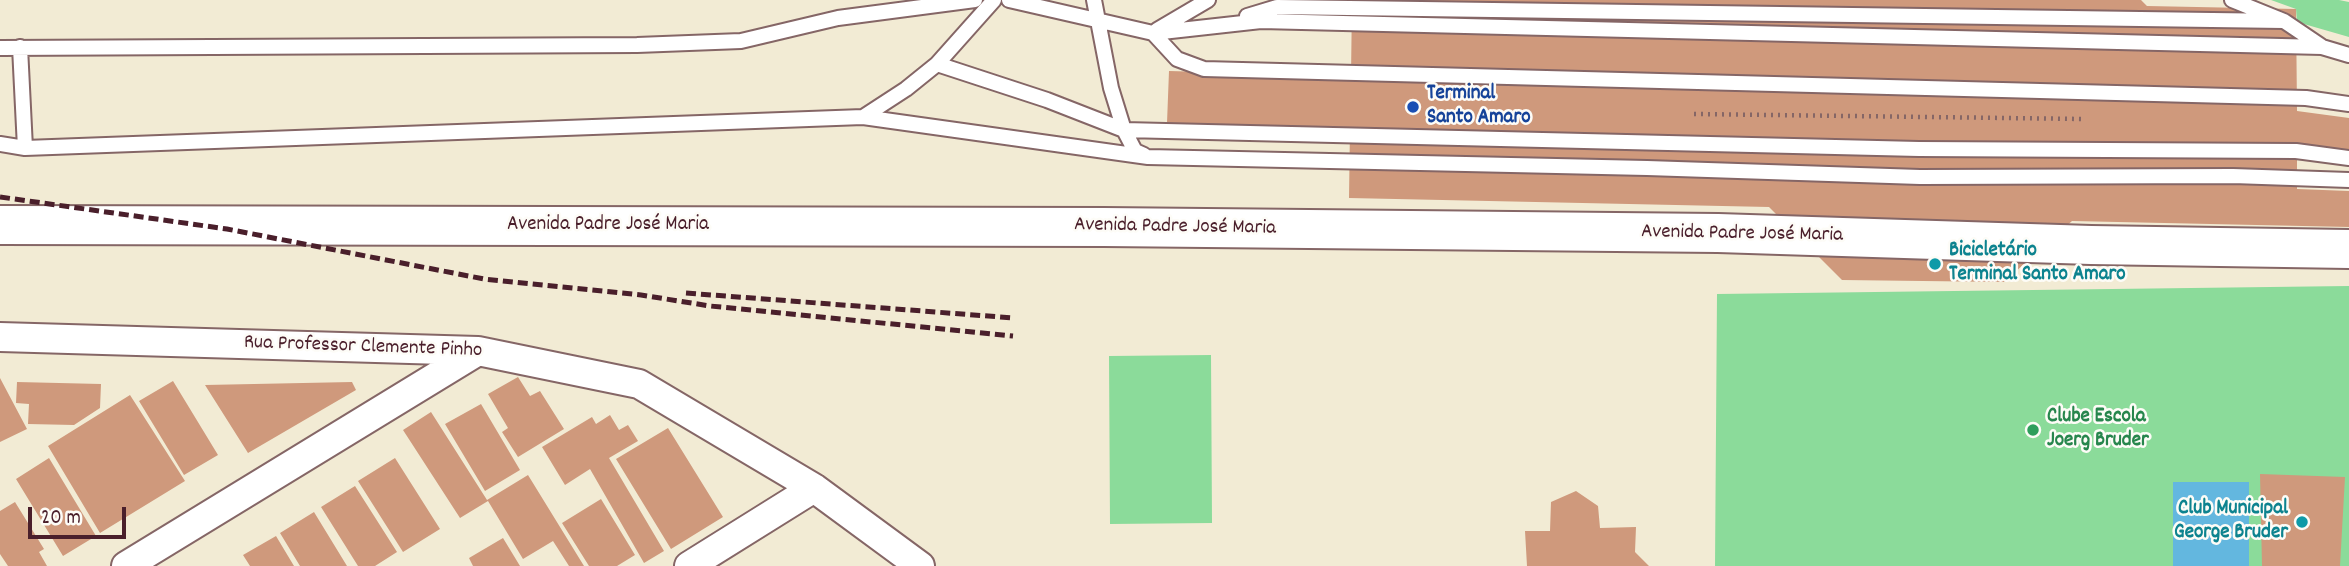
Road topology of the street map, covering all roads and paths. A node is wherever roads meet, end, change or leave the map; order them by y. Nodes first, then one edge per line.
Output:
1 (975, 0) edge
2 (994, 0) edge
3 (1009, 0) edge
4 (1094, 0) edge
5 (1208, 0) edge
6 (2232, 0) edge
7 (1097, 20) junction
8 (2284, 21) junction
9 (1219, 26) junction
10 (1153, 33) junction
11 (20, 47) junction
12 (2322, 47) junction
13 (0, 48) edge
14 (2349, 55) edge
15 (937, 64) junction
16 (2349, 104) edge
17 (1694, 114) dead end
18 (863, 117) junction
19 (2063, 119) dead end
20 (1124, 130) junction
21 (0, 144) edge
22 (26, 148) junction
23 (1148, 158) junction
24 (2349, 158) edge
25 (2349, 180) edge
26 (0, 225) edge
27 (2349, 249) edge
28 (0, 337) edge
29 (478, 351) junction
30 (814, 488) junction
31 (126, 566) edge
32 (689, 566) edge
33 (920, 566) edge

1 - 11 lane
2 - 15 lane
3 - 7 lane
4 - 7 lane
5 - 10 lane
6 - 8 lane
7 - 10 lane
7 - 20 lane
8 - 9 lane
8 - 12 lane
9 - 10 lane
9 - 12 lane
10 - 16 lane
11 - 13 lane
11 - 22 lane
12 - 14 lane
15 - 18 lane
15 - 20 lane
17 - 19 path
18 - 22 lane
18 - 23 lane
20 - 23 lane
20 - 24 lane
21 - 22 lane
23 - 25 lane
26 - 27 main road, Avenida Padre José Maria
28 - 29 street, Rua Professor Clemente Pinho
29 - 30 street, Rua Professor Clemente Pinho
29 - 31 street
30 - 32 street
30 - 33 street, Rua Professor Clemente Pinho

